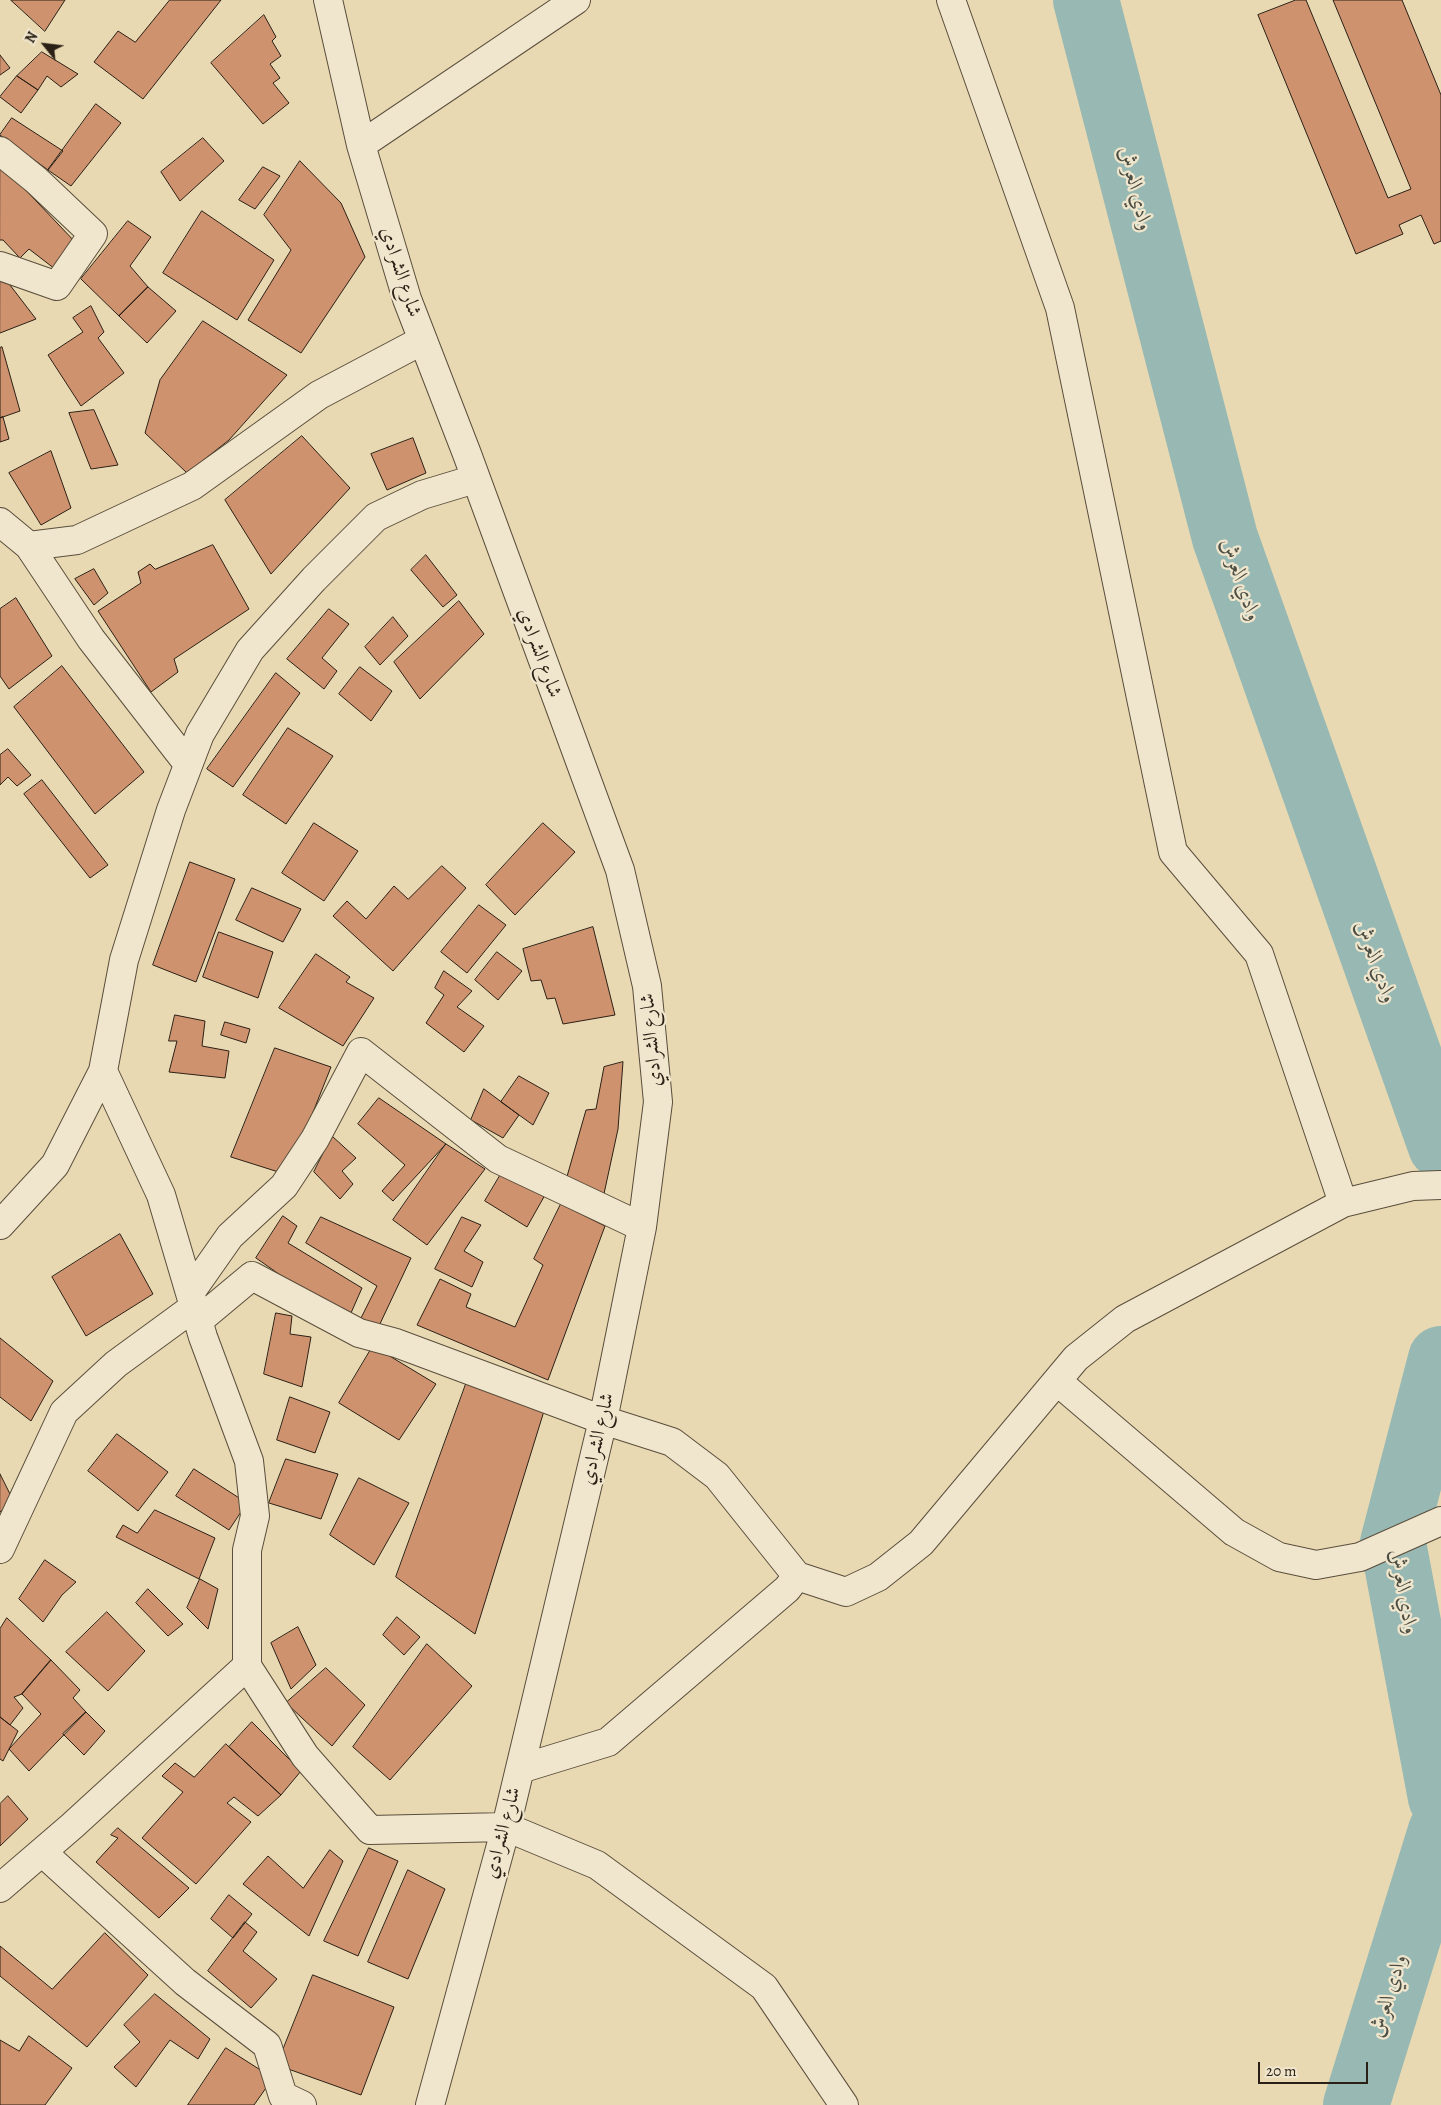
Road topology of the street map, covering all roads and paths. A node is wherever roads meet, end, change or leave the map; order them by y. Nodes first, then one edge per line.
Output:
1 (328, 0) edge
2 (576, 0) edge
3 (951, 0) edge
4 (361, 145) junction
5 (0, 151) edge
6 (0, 266) edge
7 (423, 340) junction
8 (475, 478) junction
9 (0, 522) edge
10 (29, 546) junction
11 (188, 764) junction
12 (103, 1072) junction
13 (1441, 1185) edge
14 (1343, 1203) junction
15 (0, 1225) edge
16 (642, 1227) junction
17 (194, 1307) junction
18 (1057, 1381) junction
19 (603, 1420) junction
20 (1441, 1521) edge
21 (0, 1549) edge
22 (798, 1576) junction
23 (247, 1666) junction
24 (520, 1769) junction
25 (506, 1827) junction
26 (42, 1852) junction
27 (0, 1888) edge
28 (302, 2105) edge
29 (430, 2105) edge
30 (844, 2105) edge

1 - 4 street, شارع الشرادي
2 - 4 street
3 - 14 street
4 - 7 street, شارع الشرادي
5 - 6 street
7 - 8 street, شارع الشرادي
7 - 10 street
8 - 11 street
8 - 16 street, شارع الشرادي
9 - 10 street
10 - 11 street
11 - 12 street
12 - 15 street
12 - 17 street
13 - 14 street
14 - 18 street
16 - 17 street
16 - 19 street, شارع الشرادي
17 - 19 street
17 - 21 street
17 - 23 street
18 - 20 street
18 - 22 street
19 - 22 street
19 - 24 street, شارع الشرادي
22 - 24 street
23 - 25 street
23 - 26 street
24 - 25 street, شارع الشرادي
25 - 29 street, شارع الشرادي
25 - 30 street
26 - 27 street
26 - 28 street

